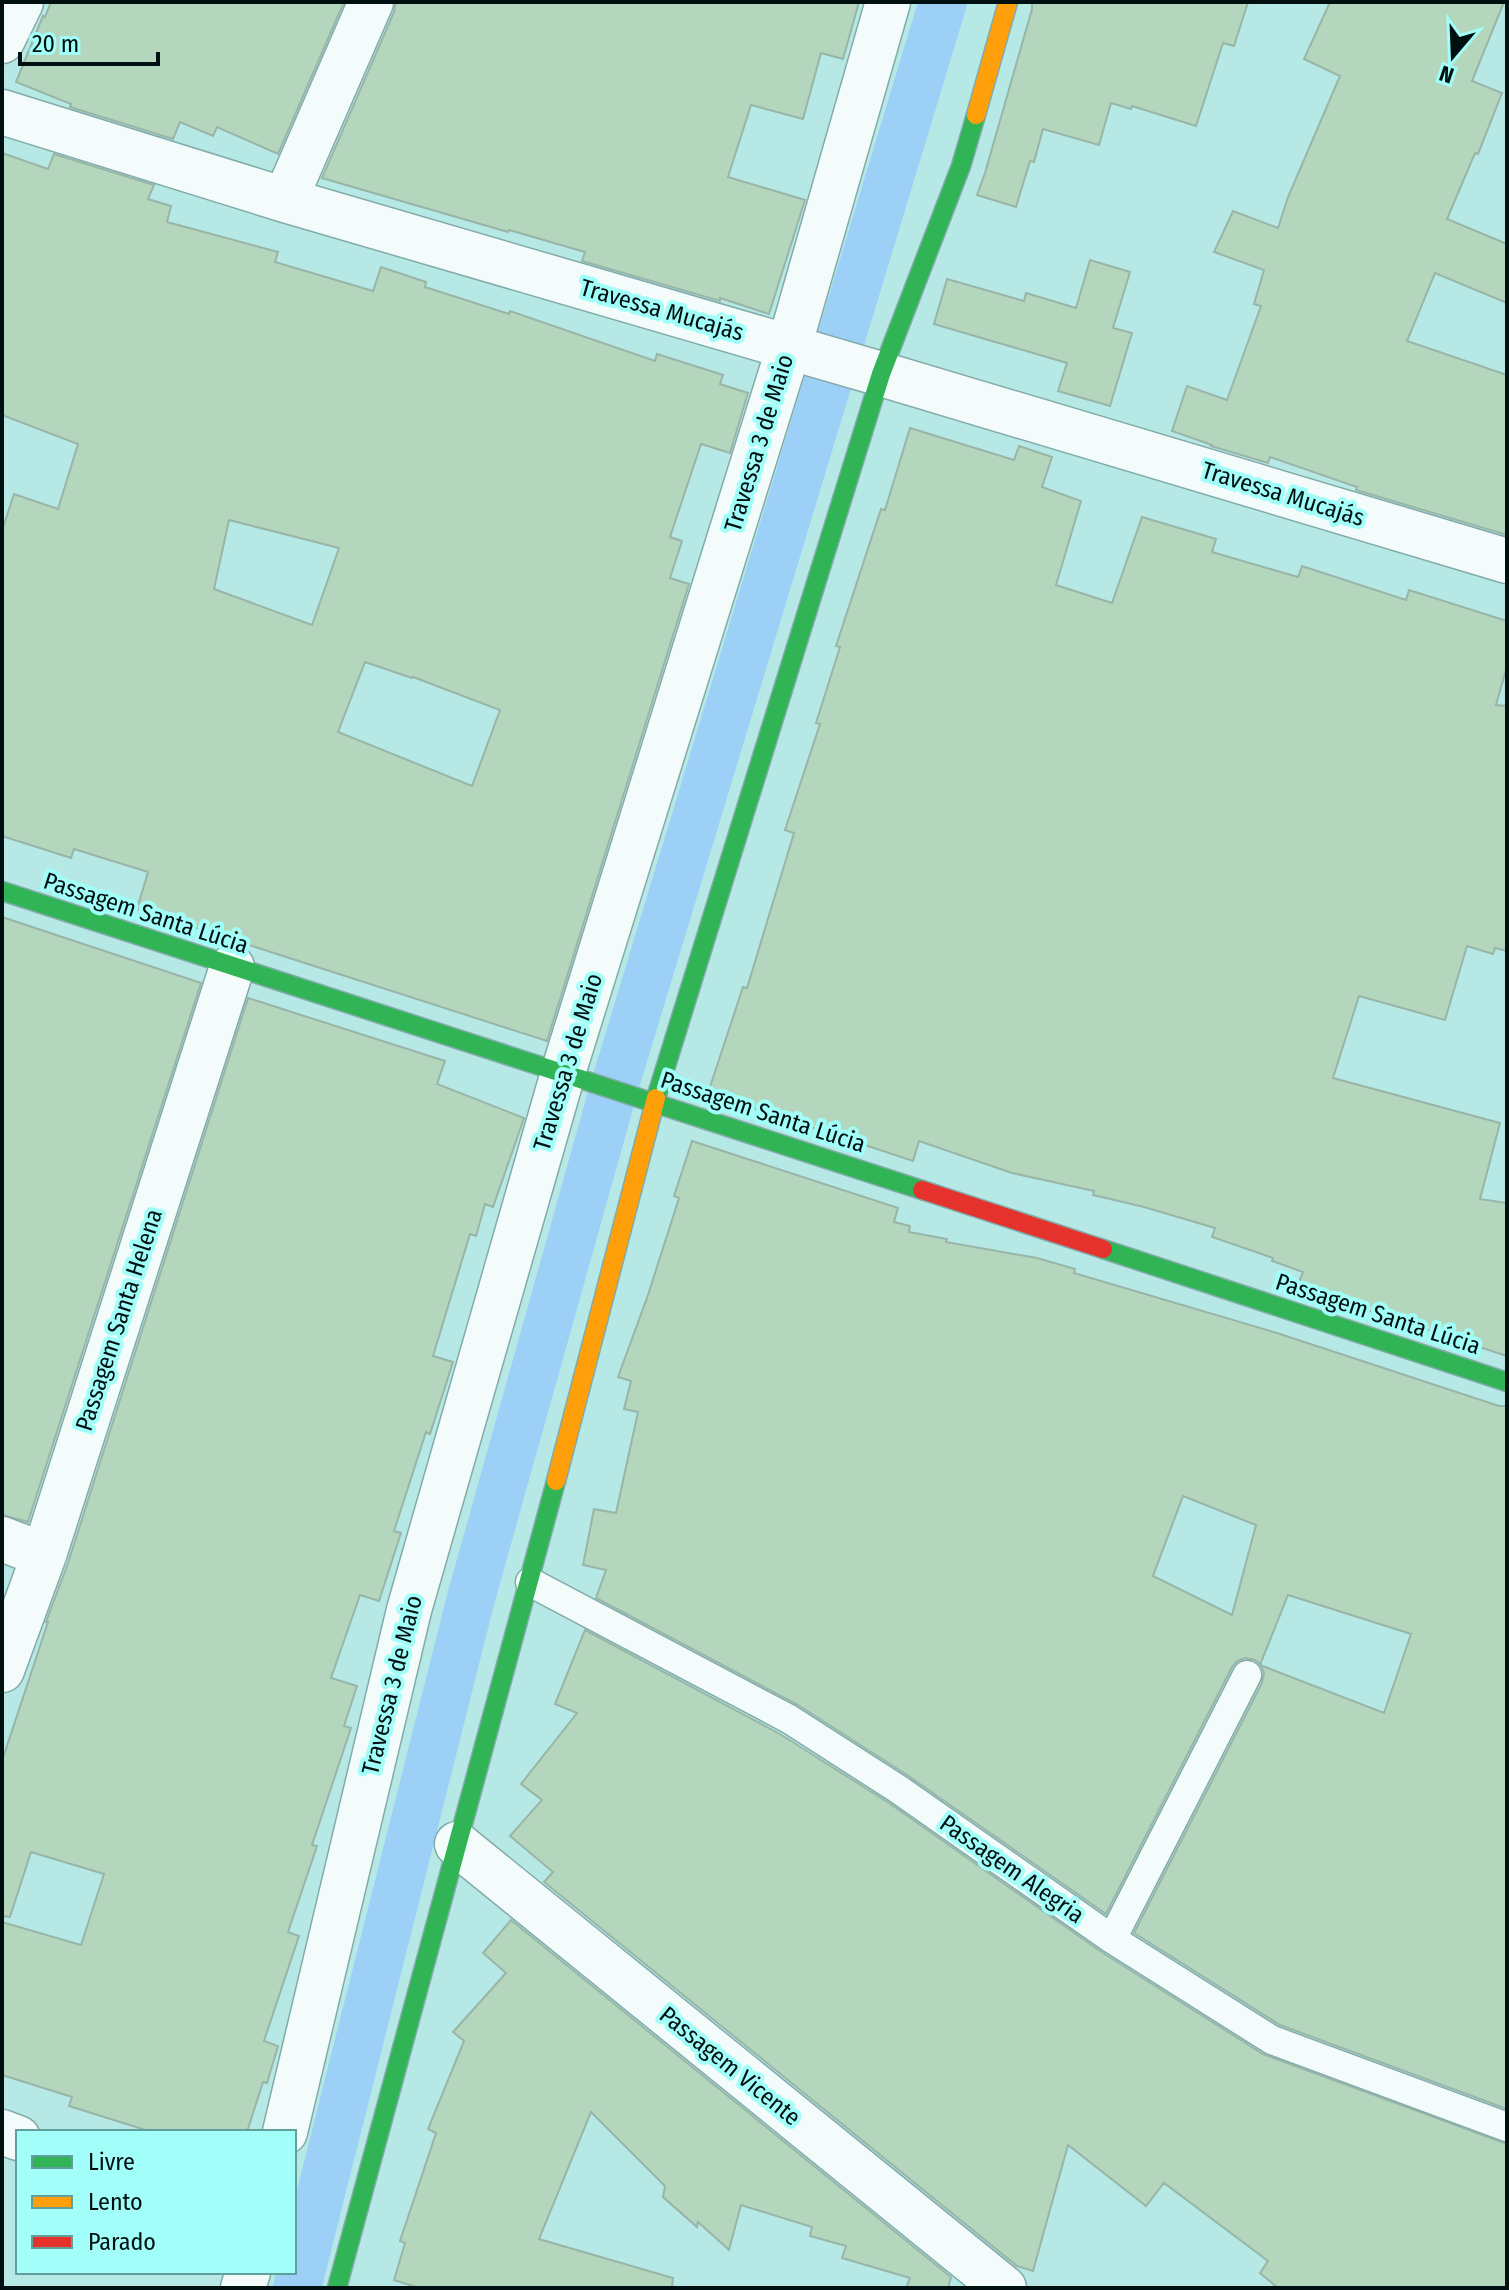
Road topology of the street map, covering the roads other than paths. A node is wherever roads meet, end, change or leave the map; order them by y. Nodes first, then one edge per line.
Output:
1 (21, 2) edge
2 (371, 2) edge
3 (888, 2) edge
4 (1008, 2) edge
5 (2, 41) edge
6 (2, 112) edge
7 (285, 200) junction
8 (789, 347) junction
9 (881, 374) junction
10 (1507, 561) edge
11 (2, 891) edge
12 (232, 967) junction
13 (568, 1075) junction
14 (650, 1100) junction
15 (1507, 1382) edge
16 (2, 1539) edge
17 (44, 1555) junction
18 (530, 1582) junction
19 (2, 1670) edge
20 (1247, 1675) dead end
21 (457, 1844) junction
22 (1112, 1939) junction
23 (1507, 2127) edge
24 (285, 2130) edge
25 (337, 2288) edge
26 (1004, 2288) edge

1 - 5 street
2 - 7 street
3 - 8 street, Travessa 3 de Maio
4 - 9 street
6 - 7 street, Travessa Mucajás
7 - 8 street, Travessa Mucajás
8 - 9 street, Travessa Mucajás
8 - 13 street, Travessa 3 de Maio
9 - 10 street, Travessa Mucajás
9 - 14 street
11 - 12 street, Passagem Santa Lúcia
12 - 13 street, Passagem Santa Lúcia
12 - 17 street, Passagem Santa Helena
13 - 14 street, Passagem Santa Lúcia
13 - 24 street, Travessa 3 de Maio
14 - 15 street, Passagem Santa Lúcia
14 - 18 street
16 - 17 street
17 - 19 street, Passagem Santa Helena
18 - 21 street
18 - 22 lane, Passagem Alegria
20 - 22 lane
21 - 25 street
21 - 26 street, Passagem Vicente
22 - 23 lane, Passagem Alegria

